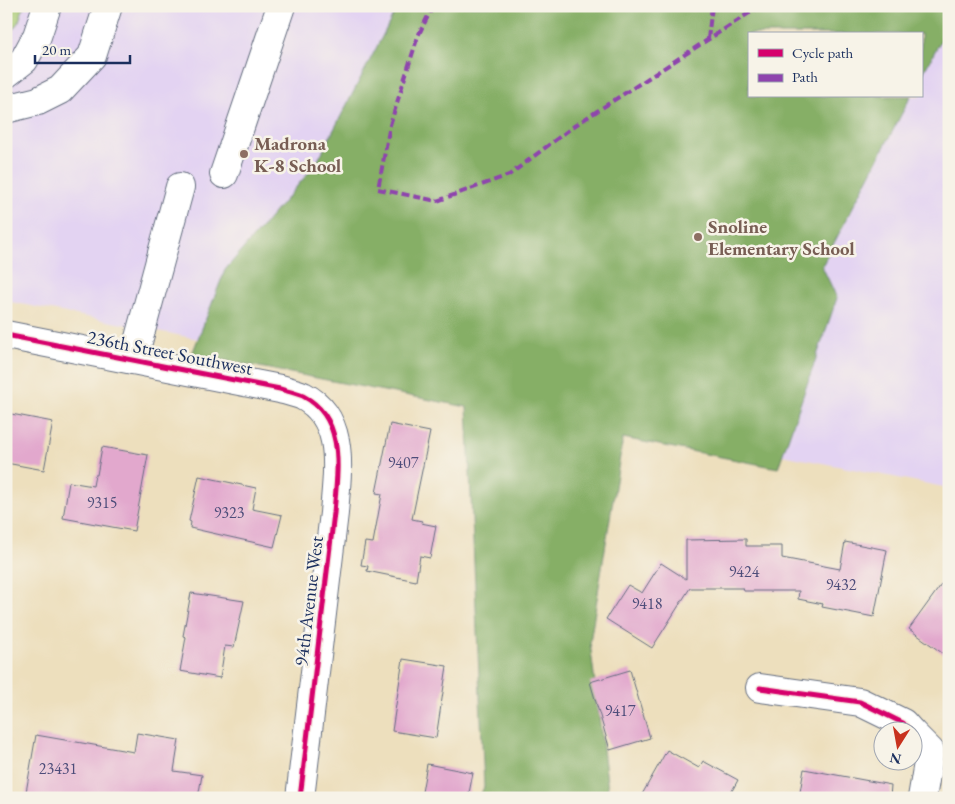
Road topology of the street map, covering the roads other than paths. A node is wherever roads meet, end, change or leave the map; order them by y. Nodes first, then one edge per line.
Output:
1 (47, 6) edge
2 (108, 6) edge
3 (281, 6) edge
4 (6, 74) edge
5 (9, 109) edge
6 (224, 174) dead end
7 (180, 187) dead end
8 (6, 335) edge
9 (133, 360) junction
10 (322, 411) joint
11 (760, 688) dead end
12 (901, 722) edge
13 (920, 772) edge
14 (300, 798) edge
15 (922, 798) edge

1 - 4 street
2 - 5 street
3 - 6 street
7 - 9 street
8 - 9 street, 236th Street Southwest
9 - 10 street, 236th Street Southwest
10 - 14 street, 94th Avenue West
11 - 12 street
13 - 15 street

